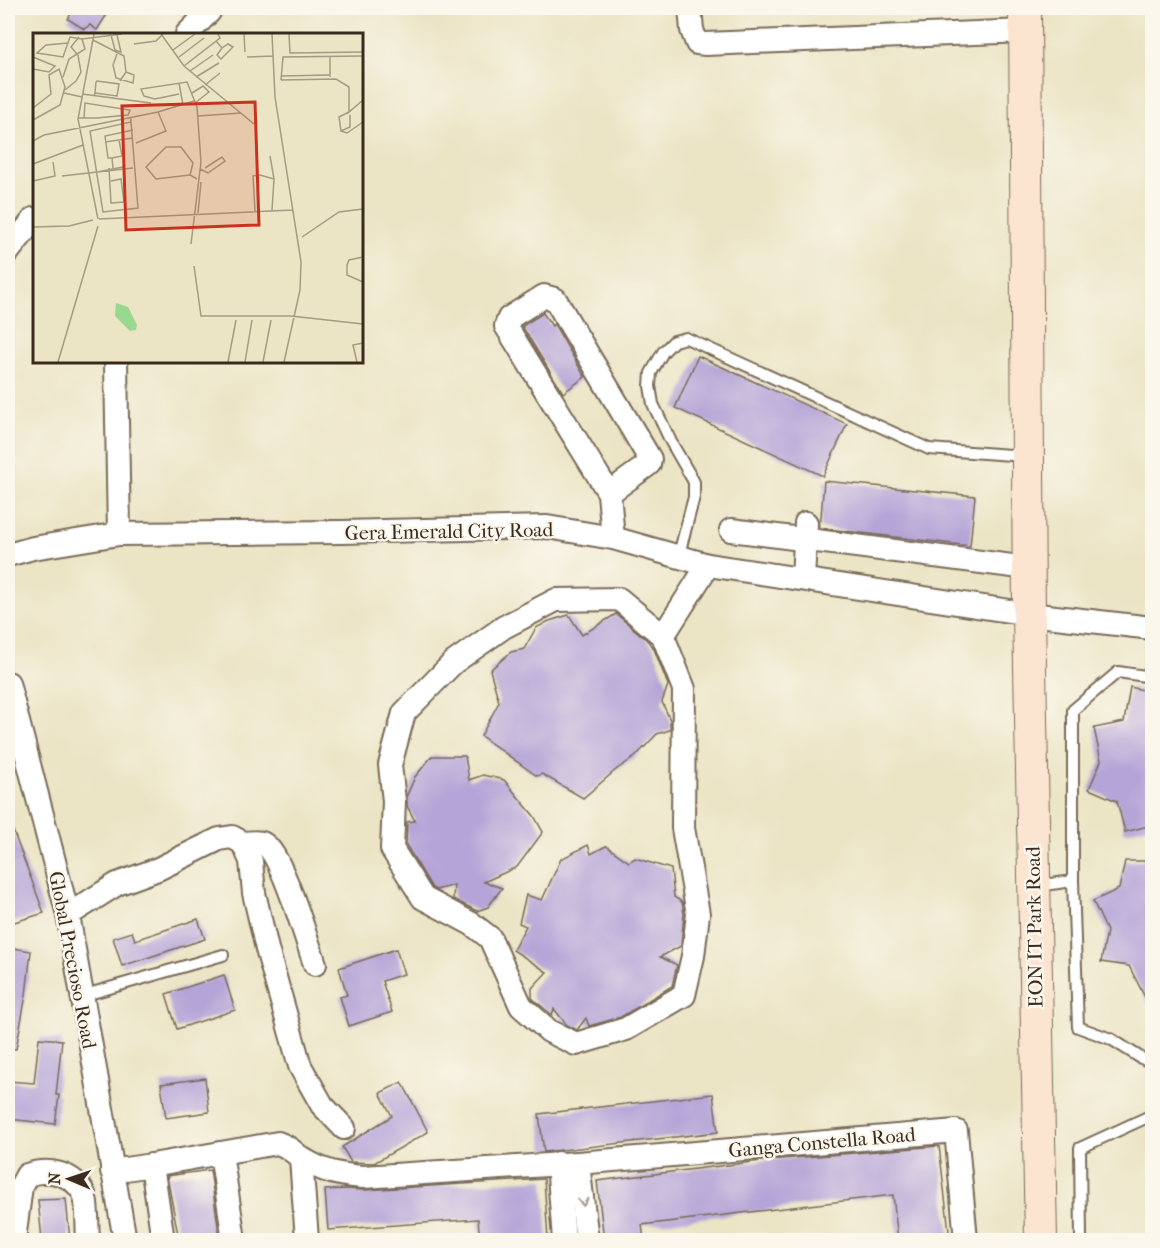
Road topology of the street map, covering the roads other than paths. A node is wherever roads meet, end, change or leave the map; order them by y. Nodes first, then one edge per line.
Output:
1 (690, 8) edge
2 (209, 12) dead end
3 (1025, 19) edge
4 (188, 33) edge
5 (33, 220) edge
6 (8, 252) edge
7 (116, 363) edge
8 (1028, 456) junction
9 (609, 493) junction
10 (731, 530) dead end
11 (805, 531) junction
12 (119, 534) junction
13 (613, 538) junction
14 (8, 555) edge
15 (678, 558) junction
16 (708, 564) junction
17 (1028, 568) junction
18 (803, 579) junction
19 (1029, 614) junction
20 (1152, 628) edge
21 (663, 636) junction
22 (1152, 677) edge
23 (8, 683) edge
24 (243, 843) junction
25 (1073, 881) junction
26 (1033, 886) junction
27 (68, 915) junction
28 (223, 955) dead end
29 (315, 964) dead end
30 (82, 996) junction
31 (1152, 1063) edge
32 (1152, 1115) edge
33 (344, 1128) dead end
34 (221, 1153) junction
35 (301, 1158) junction
36 (568, 1163) junction
37 (152, 1165) junction
38 (112, 1171) junction
39 (14, 1240) edge
40 (88, 1240) edge
41 (125, 1240) edge
42 (163, 1240) edge
43 (234, 1240) edge
44 (307, 1240) edge
45 (564, 1240) edge
46 (587, 1240) edge
47 (966, 1240) edge
48 (1041, 1240) edge
49 (1081, 1240) edge

1 - 3 street
2 - 4 street
3 - 8 street, EON IT Park Road
5 - 6 street
7 - 12 street
8 - 15 lane
8 - 17 street, EON IT Park Road
9 - 9 street
9 - 13 street
10 - 11 street
11 - 17 street
11 - 18 street
12 - 13 street, Gera Emerald City Road
12 - 14 street, Gera Emerald City Road
13 - 15 street, Gera Emerald City Road
15 - 16 street, Gera Emerald City Road
16 - 18 street, Gera Emerald City Road
16 - 21 street
17 - 19 street, EON IT Park Road
18 - 19 street, Gera Emerald City Road
19 - 20 street, Gera Emerald City Road
19 - 26 street, EON IT Park Road
21 - 21 street
22 - 25 lane
23 - 27 street, Global Precioso Road
24 - 27 street
24 - 29 street
24 - 33 street
25 - 26 lane
25 - 31 lane
26 - 48 street, EON IT Park Road
27 - 30 street, Global Precioso Road
28 - 30 lane
30 - 38 street, Global Precioso Road
32 - 49 lane
34 - 35 street, Ganga Constella Road
34 - 37 street, Ganga Constella Road
34 - 43 street
35 - 36 street, Ganga Constella Road
35 - 44 street
36 - 45 street
36 -> 46 street
36 - 47 street, Ganga Constella Road
37 - 38 street, Ganga Constella Road
37 - 42 street
38 - 41 street, Global Precioso Road
39 - 40 street

